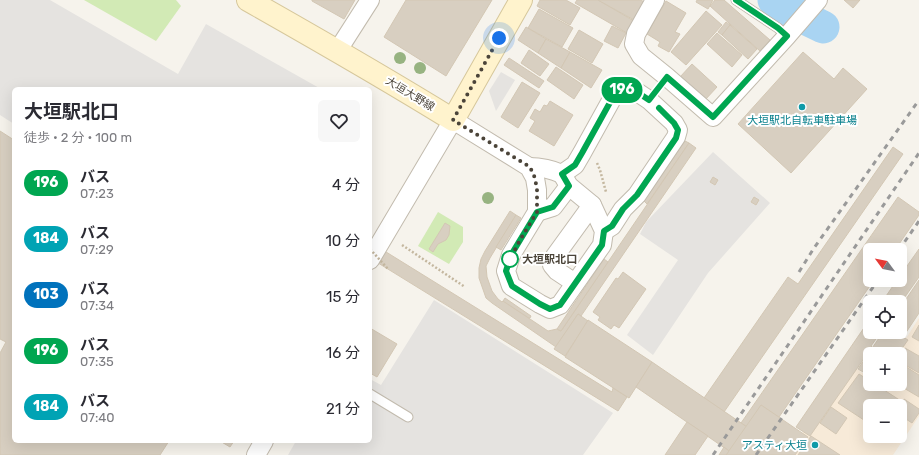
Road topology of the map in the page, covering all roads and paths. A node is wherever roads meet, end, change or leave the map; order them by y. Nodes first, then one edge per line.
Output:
1 (248, 0) edge
2 (370, 0) edge
3 (521, 0) edge
4 (655, 0) edge
5 (736, 0) edge
6 (815, 3) edge
7 (789, 34) junction
8 (338, 50) junction
9 (667, 77) junction
10 (649, 100) junction
11 (453, 120) junction
12 (592, 158) dead end
13 (530, 167) junction
14 (566, 180) junction
15 (600, 202) junction
16 (537, 212) junction
17 (604, 231) junction
18 (402, 245) dead end
19 (372, 251) edge
20 (372, 257) edge
21 (388, 269) dead end
22 (575, 283) junction
23 (465, 287) dead end
24 (372, 395) edge
25 (408, 417) dead end
26 (263, 443) edge
27 (256, 455) edge

1 - 8 main road, 大垣大野線
2 - 8 street
3 - 11 main road
4 - 9 street
5 - 7 lane
6 - 7 street
7 - 9 street
8 - 11 main road, 大垣大野線
9 - 10 street
10 - 14 street
10 - 17 street
11 - 13 street
11 - 20 street
12 - 15 path
13 - 14 street
13 - 16 street
14 - 15 street
14 - 16 street
15 - 17 street
15 - 22 street
16 - 22 street
17 - 22 street
18 - 23 path
19 - 21 path, bridge
24 - 25 lane
26 - 27 street

